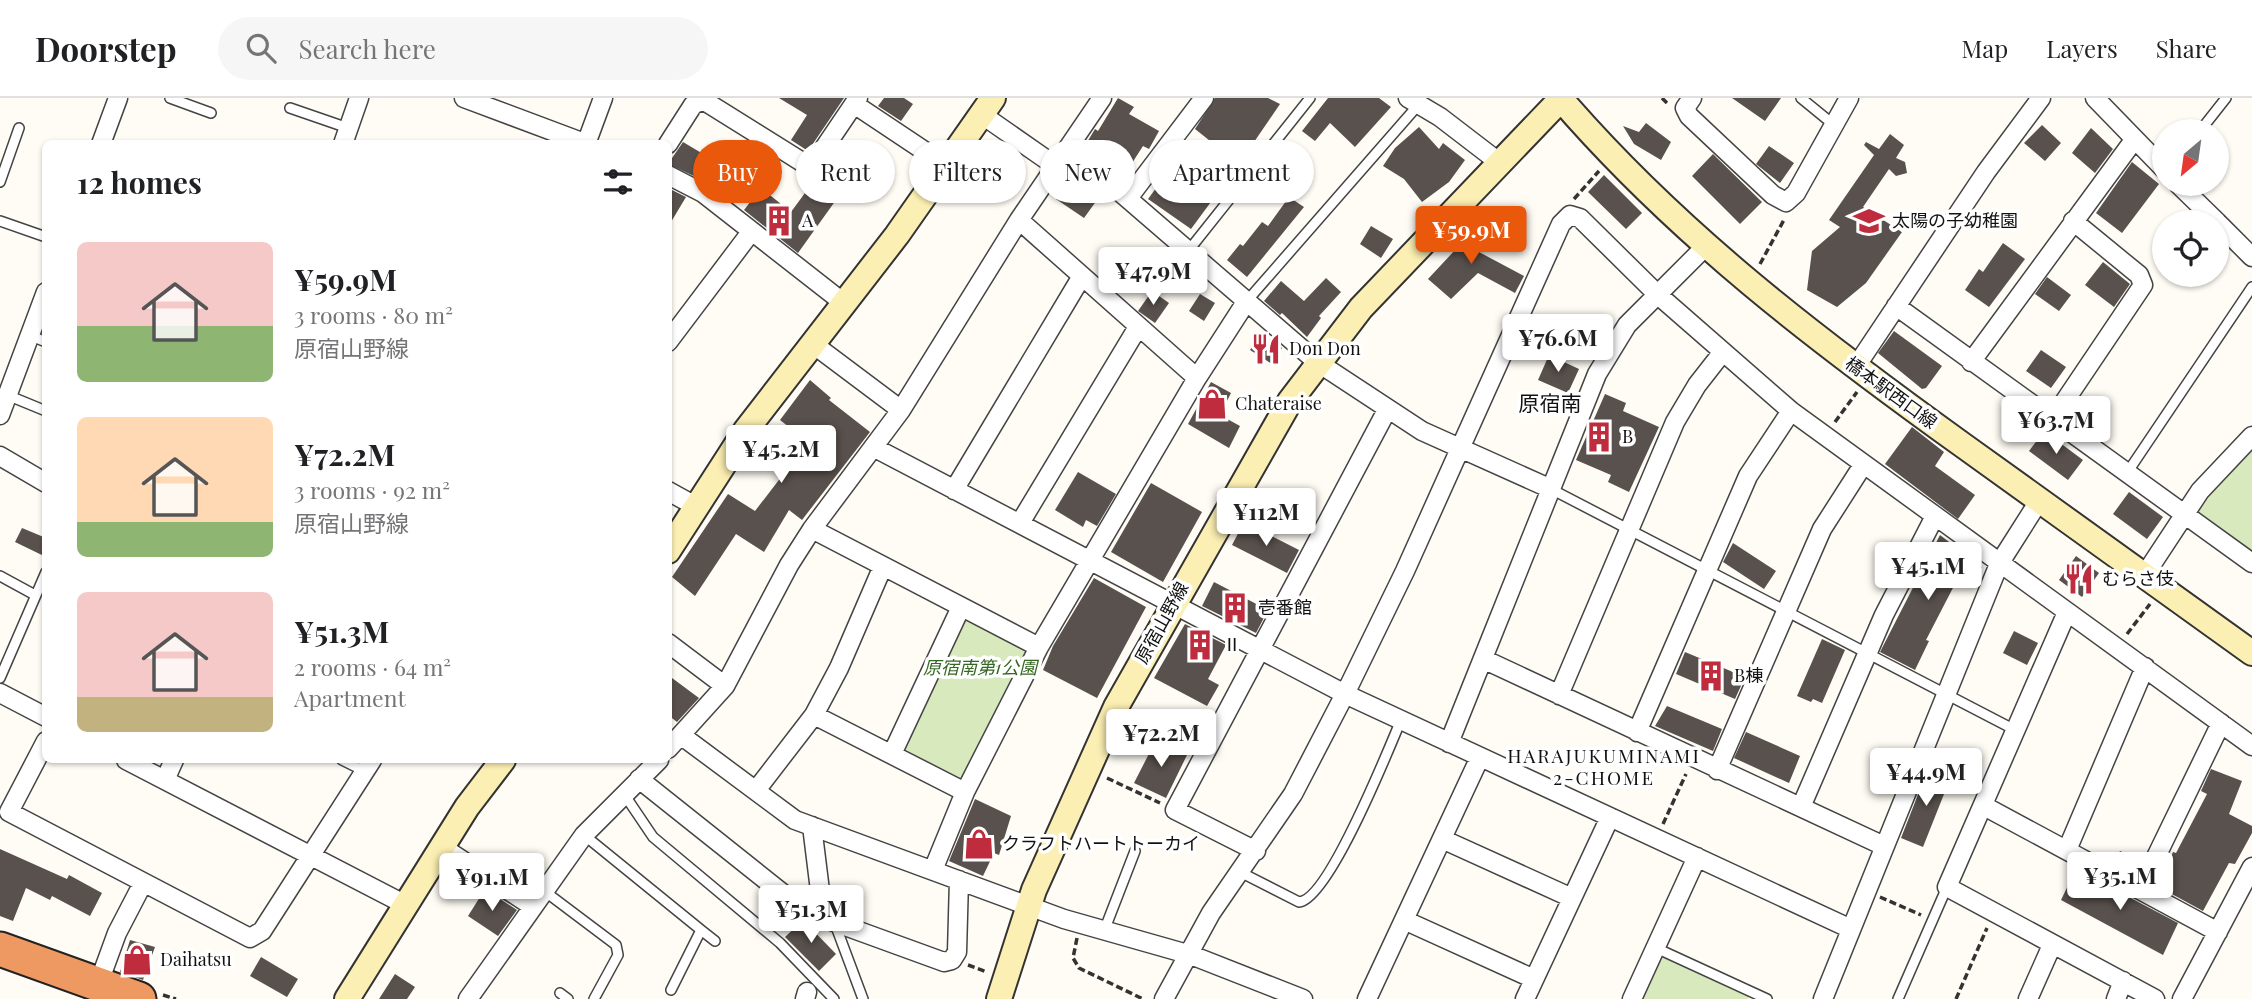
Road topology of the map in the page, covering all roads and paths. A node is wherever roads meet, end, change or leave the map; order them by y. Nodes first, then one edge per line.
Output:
1 (118, 98) edge
2 (170, 98) edge
3 (359, 98) edge
4 (464, 98) edge
5 (603, 98) edge
6 (1102, 98) edge
7 (1204, 98) edge
8 (1310, 98) edge
9 (1561, 98) edge
10 (1692, 98) edge
11 (1801, 98) edge
12 (1849, 98) edge
13 (2041, 98) edge
14 (2095, 98) edge
15 (2226, 98) edge
16 (856, 101) edge
17 (1414, 101) edge
18 (987, 106) edge
19 (290, 108) dead end
20 (211, 113) dead end
21 (2209, 119) edge
22 (1834, 125) junction
23 (19, 128) dead end
24 (345, 136) edge
25 (102, 140) edge
26 (578, 140) edge
27 (587, 140) edge
28 (671, 140) edge
29 (911, 140) edge
30 (964, 140) edge
31 (1074, 140) edge
32 (2134, 140) junction
33 (1040, 152) edge
34 (2152, 157) edge
35 (1500, 163) junction
36 (1606, 165) dead end
37 (672, 177) edge
38 (0, 182) edge
39 (1135, 189) edge
40 (1040, 191) edge
41 (2190, 196) edge
42 (1572, 200) dead end
43 (1135, 202) edge
44 (1786, 202) junction
45 (920, 203) edge
46 (2205, 210) edge
47 (1019, 220) junction
48 (0, 221) edge
49 (2073, 221) junction
50 (751, 232) junction
51 (2229, 234) edge
52 (42, 236) edge
53 (1706, 246) junction
54 (1189, 250) junction
55 (2252, 257) edge
56 (1754, 275) dead end
57 (1082, 276) junction
58 (2252, 287) edge
59 (1657, 294) junction
60 (1246, 302) junction
61 (845, 304) junction
62 (1896, 306) junction
63 (42, 312) edge
64 (1138, 327) junction
65 (672, 337) edge
66 (37, 338) edge
67 (813, 344) junction
68 (1722, 354) junction
69 (1317, 362) junction
70 (1972, 362) junction
71 (1197, 377) junction
72 (1858, 377) junction
73 (7, 396) junction
74 (42, 409) edge
75 (1387, 410) junction
76 (901, 411) junction
77 (1791, 411) junction
78 (0, 415) edge
79 (2052, 420) junction
80 (1825, 435) junction
81 (2252, 436) edge
82 (873, 447) junction
83 (1458, 447) junction
84 (0, 456) edge
85 (1863, 465) junction
86 (2127, 473) junction
87 (42, 481) edge
88 (1549, 488) junction
89 (954, 490) junction
90 (672, 493) edge
91 (2039, 501) junction
92 (697, 507) junction
93 (2184, 515) junction
94 (1935, 516) junction
95 (1020, 523) junction
96 (812, 529) junction
97 (1629, 530) junction
98 (672, 545) edge
99 (1091, 560) junction
100 (2252, 563) edge
101 (2000, 564) junction
102 (883, 566) junction
103 (1707, 570) junction
104 (0, 576) edge
105 (2144, 576) junction
106 (42, 580) edge
107 (35, 595) junction
108 (2153, 599) dead end
109 (1172, 604) junction
110 (961, 607) junction
111 (1786, 611) junction
112 (2067, 611) junction
113 (672, 646) edge
114 (1039, 647) junction
115 (2117, 648) junction
116 (1262, 650) junction
117 (2252, 653) edge
118 (1867, 654) junction
119 (1482, 659) junction
120 (2145, 667) junction
121 (0, 678) edge
122 (725, 686) junction
123 (0, 693) edge
124 (1945, 693) junction
125 (1345, 694) junction
126 (1559, 695) junction
127 (814, 715) junction
128 (42, 716) edge
129 (1401, 720) junction
130 (2221, 723) junction
131 (1637, 732) junction
132 (2017, 732) junction
133 (682, 736) junction
134 (1449, 743) junction
135 (672, 746) edge
136 (2252, 746) edge
137 (42, 748) edge
138 (892, 754) junction
139 (1480, 757) junction
140 (1693, 759) junction
141 (132, 763) edge
142 (173, 763) edge
143 (501, 763) edge
144 (656, 763) edge
145 (368, 765) edge
146 (1717, 770) junction
147 (1097, 773) dead end
148 (639, 779) junction
149 (165, 780) junction
150 (757, 789) junction
151 (965, 792) junction
152 (624, 794) junction
153 (1984, 806) junction
154 (1801, 807) junction
155 (1175, 810) junction
156 (5, 811) edge
157 (1610, 817) junction
158 (812, 826) junction
159 (584, 835) junction
160 (1656, 838) junction
161 (1442, 839) junction
162 (442, 846) junction
163 (1884, 846) junction
164 (2067, 850) junction
165 (1135, 851) dead end
166 (1256, 851) junction
167 (311, 856) junction
168 (1697, 857) junction
169 (2252, 867) edge
170 (933, 870) junction
171 (1242, 873) junction
172 (959, 880) junction
173 (143, 883) junction
174 (1947, 887) junction
175 (543, 890) junction
176 (2140, 890) junction
177 (1867, 891) junction
178 (1572, 898) junction
179 (404, 904) junction
180 (1028, 905) junction
181 (532, 906) junction
182 (1994, 913) junction
183 (828, 919) junction
184 (1404, 920) junction
185 (1932, 920) junction
186 (1851, 929) junction
187 (701, 930) junction
188 (1104, 931) junction
189 (2218, 932) junction
190 (1073, 934) dead end
191 (715, 941) dead end
192 (2052, 945) junction
193 (1656, 948) junction
194 (0, 949) edge
195 (1191, 956) junction
196 (952, 960) junction
197 (991, 973) dead end
198 (1534, 979) junction
199 (2123, 981) junction
200 (98, 985) junction
201 (671, 990) dead end
202 (139, 999) edge
203 (347, 999) edge
204 (468, 999) edge
205 (594, 999) edge
206 (834, 999) edge
207 (863, 999) edge
208 (999, 999) edge
209 (1143, 999) edge
210 (1164, 999) edge
211 (1303, 999) edge
212 (1367, 999) edge
213 (1525, 999) edge
214 (1632, 999) edge
215 (1767, 999) edge
216 (1823, 999) edge
217 (1898, 999) edge
218 (1956, 999) edge
219 (2028, 999) edge
220 (2116, 999) edge
221 (2155, 999) edge
222 (2182, 999) edge

1 - 25 street
2 - 20 lane
3 - 24 street
4 - 26 street
5 - 27 street
6 - 31 street
7 - 39 street
8 - 54 lane
9 - 35 street, 原宿山野線
9 - 53 street, 橋本駅西口線
10 - 44 street
11 - 22 lane
12 - 22 street
13 - 62 street
14 - 32 street
15 - 21 lane
16 - 28 street
16 - 29 street
17 - 35 street
17 - 60 lane
18 - 30 street
18 - 33 street
19 - 24 lane
22 - 44 street
23 - 38 lane
32 - 34 street
32 - 49 street
35 - 69 street, 原宿山野線
36 - 42 path
37 - 50 street
40 - 47 street
41 - 46 street
43 - 54 street
44 - 56 path
45 - 61 street
47 - 57 street
47 - 76 street
48 - 52 lane
49 - 70 street
49 - 79 street
50 - 61 street
50 - 65 street
51 - 55 street
53 - 59 street
53 - 72 street, 橋本駅西口線
54 - 60 street
57 - 64 street
57 - 89 street
58 - 86 lane
59 - 68 street
59 - 83 street
59 - 88 street
60 - 69 street
60 - 71 street
61 - 67 street
62 - 70 street
62 - 72 street
63 - 66 street
64 - 71 street
64 - 95 street
66 - 73 street
67 - 76 street
67 - 92 street
68 - 77 street
68 - 97 street
69 - 75 street
69 - 109 street, 原宿山野線
70 - 79 street
71 - 99 street
72 - 80 path
72 - 91 street, 橋本駅西口線
73 - 74 lane
73 - 78 street
75 - 83 street
75 - 116 street
76 - 82 street
77 - 80 street
77 - 103 street
79 - 86 street
80 - 85 street
81 - 93 street
82 - 89 street
82 - 96 street
83 - 88 street
83 - 125 street
84 - 87 street
85 - 94 street
85 - 111 street
86 - 93 street
88 - 97 lane
88 - 119 street
89 - 95 street
90 - 92 street
91 - 101 street
91 - 105 street, 橋本駅西口線
92 - 98 street
93 - 100 street
93 - 105 street
94 - 101 street
94 - 118 street
95 - 99 street
96 - 102 street
96 - 122 street
97 - 103 lane
97 - 126 street
99 - 109 street
99 - 114 street
101 - 112 street
101 - 124 street
102 - 110 street
102 - 127 street
103 - 111 lane
103 - 131 street
104 - 107 lane
105 - 117 street, 橋本駅西口線
106 - 107 lane
107 - 121 lane
108 - 115 path
109 - 116 street
109 - 180 street, 原宿山野線
110 - 114 street
110 - 138 street
111 - 118 lane
111 - 146 street
112 - 115 street
112 - 132 street
113 - 122 street
114 - 151 street
115 - 120 street
116 - 125 street
116 - 155 street
118 - 124 lane
118 - 154 street
119 - 126 street
119 - 134 street
120 - 130 street
120 - 164 street
122 - 133 street
123 - 128 street
124 - 132 lane
124 - 163 street
125 - 129 street
125 - 166 street
126 - 131 street
127 - 138 street
127 - 150 street
129 - 134 street
129 - 171 lane
130 - 136 street
130 - 176 street
131 - 140 street
132 - 153 street
133 - 135 street
133 - 150 street
134 - 139 street
137 - 156 street
138 - 151 street
139 - 157 street
139 - 161 street
140 - 146 street
140 - 160 path
141 - 149 street
142 - 149 street
143 - 162 street
144 - 148 street
145 - 167 street
146 - 154 street
147 - 155 path
148 - 152 street
148 - 183 street
149 - 167 street
150 - 158 street
151 - 170 street
152 - 159 street
152 - 206 lane
153 - 164 street
153 - 174 street
154 - 163 street
155 - 166 street
156 - 173 street
157 - 160 street
157 - 178 street
158 - 170 street
158 - 183 street
159 - 175 street
159 - 187 lane
160 - 168 street
161 - 178 street
161 - 184 street
162 - 179 street
162 - 181 street
163 - 177 street
164 - 176 street
165 - 188 lane
166 - 171 street
167 - 173 street
167 - 179 street
168 - 186 street
168 - 193 street
169 - 189 street
170 - 172 street
171 - 195 street
172 - 180 street
172 - 196 street
173 - 200 street
174 - 182 street
174 - 185 lane
175 - 181 street
175 - 205 lane
176 - 189 street
177 - 185 path
177 - 186 street
178 - 198 street
179 - 203 street
180 - 188 street
180 - 208 street, 原宿山野線
181 - 204 street
182 - 192 street
182 - 218 path
183 - 196 street
183 - 207 lane
184 - 198 street
184 - 212 street
185 - 217 lane
186 - 216 street
187 - 191 lane
187 - 201 lane
188 - 195 street
189 - 222 street
190 - 209 path
192 - 199 street
192 - 219 street
193 - 214 street
193 - 215 lane
194 - 200 highway
195 - 210 street
195 - 211 street
196 - 197 path
198 - 213 street
199 - 220 street
199 - 221 street
200 - 202 highway

